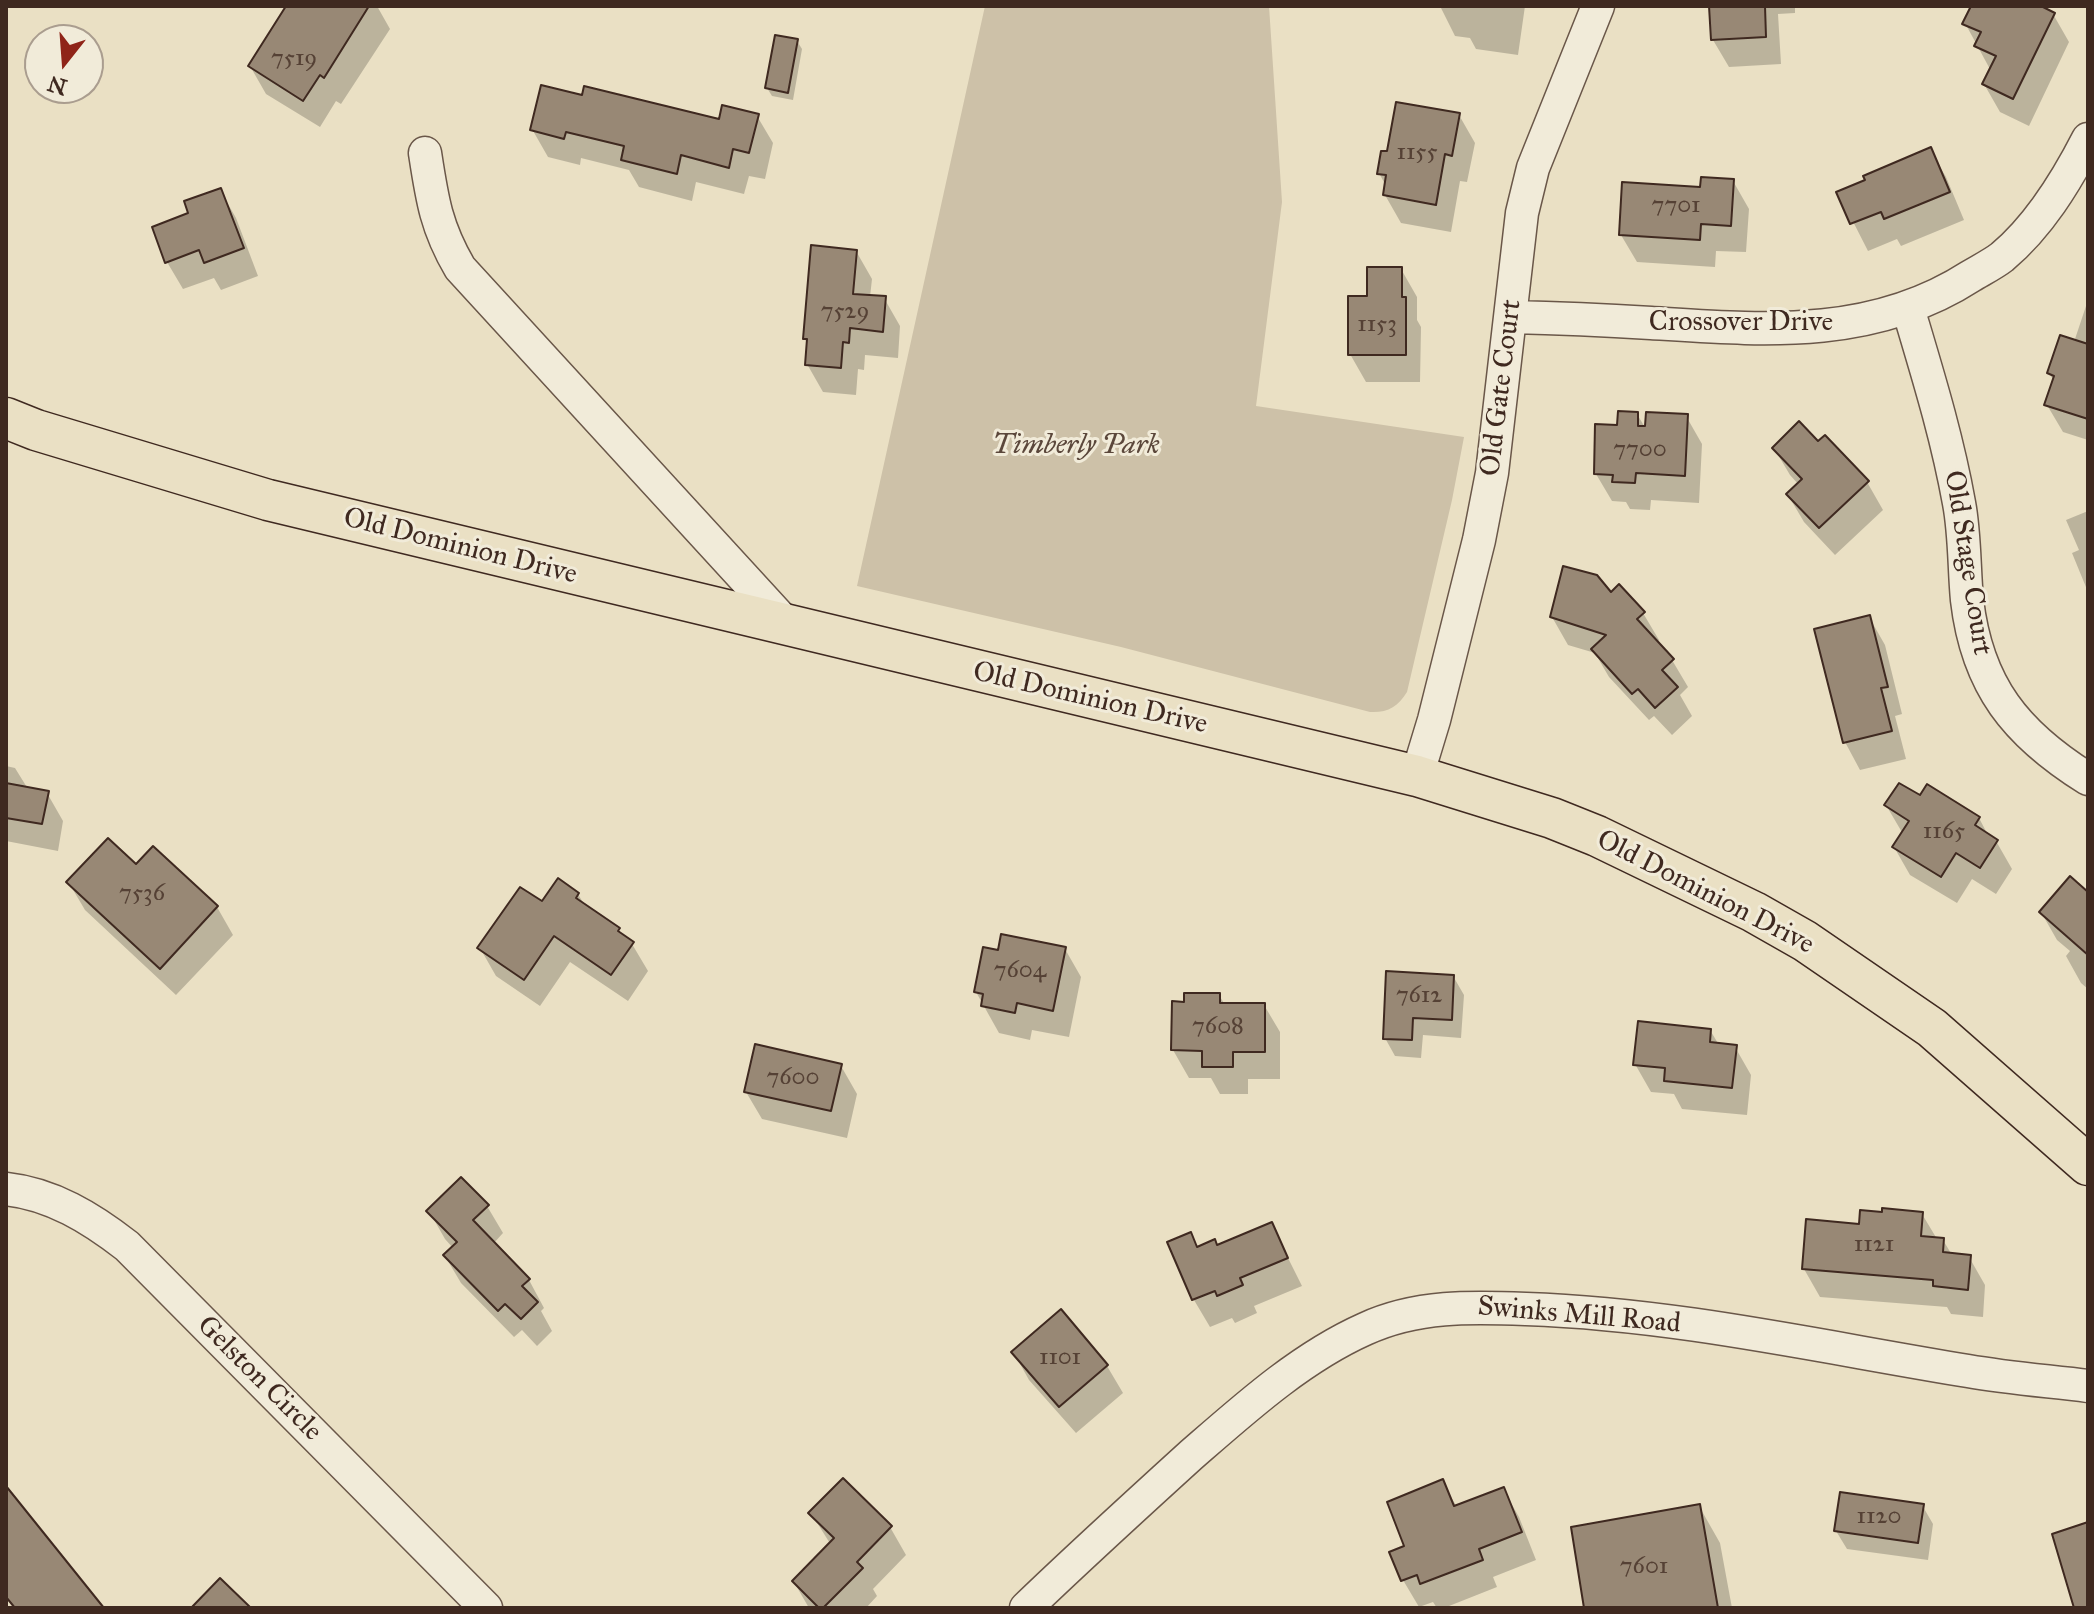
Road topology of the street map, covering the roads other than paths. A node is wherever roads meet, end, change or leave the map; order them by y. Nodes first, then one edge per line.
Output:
1 (1598, 6) edge
2 (2088, 139) edge
3 (425, 153) dead end
4 (1908, 308) junction
5 (1511, 317) junction
6 (6, 418) edge
7 (790, 628) junction
8 (1417, 776) junction
9 (2088, 779) edge
10 (2088, 1165) edge
11 (6, 1189) edge
12 (2088, 1386) edge
13 (486, 1608) edge
14 (1026, 1608) edge

1 - 5 street, Old Gate Court
2 - 4 street, Crossover Drive
3 - 7 street
4 - 5 street, Crossover Drive
4 - 9 street, Old Stage Court
5 - 8 street, Old Gate Court
6 - 7 main road, Old Dominion Drive
7 - 8 main road, Old Dominion Drive
8 - 10 main road, Old Dominion Drive
11 - 13 street, Gelston Circle
12 - 14 street, Swinks Mill Road

